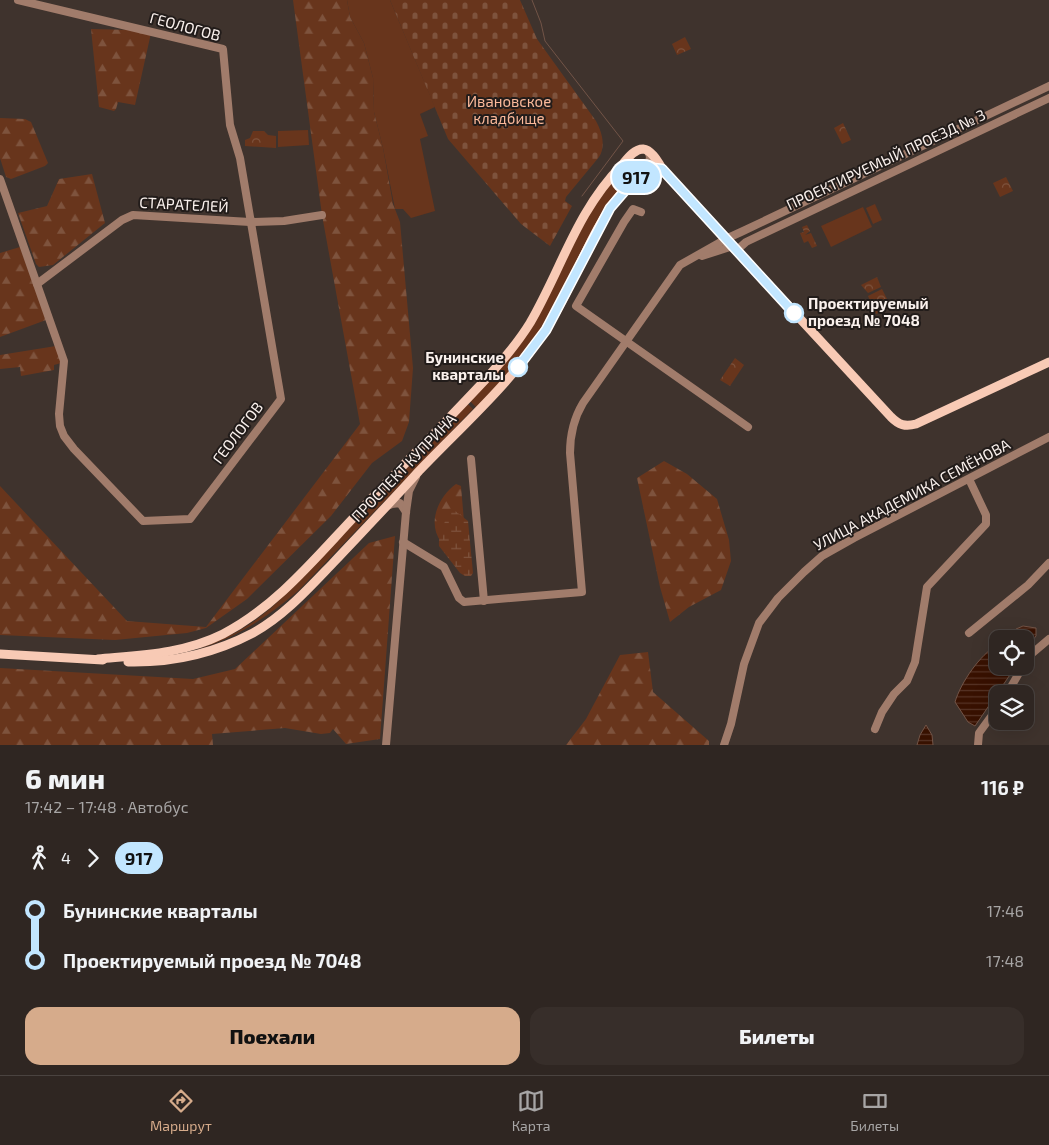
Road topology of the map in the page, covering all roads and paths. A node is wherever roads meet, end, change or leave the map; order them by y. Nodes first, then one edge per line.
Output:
1 (18, 0) edge
2 (1049, 86) edge
3 (1049, 98) edge
4 (648, 151) junction
5 (662, 169) junction
6 (642, 171) junction
7 (0, 179) edge
8 (641, 212) dead end
9 (322, 216) dead end
10 (250, 222) junction
11 (725, 238) junction
12 (735, 248) junction
13 (685, 261) junction
14 (37, 284) junction
15 (626, 341) junction
16 (1049, 362) edge
17 (748, 427) dead end
18 (1049, 437) edge
19 (472, 459) dead end
20 (420, 471) junction
21 (968, 479) junction
22 (387, 506) junction
23 (406, 512) junction
24 (403, 542) junction
25 (1049, 563) edge
26 (484, 601) junction
27 (969, 633) dead end
28 (1049, 639) edge
29 (1034, 652) edge
30 (0, 654) edge
31 (98, 659) junction
32 (989, 719) edge
33 (875, 729) dead end
34 (386, 745) edge
35 (724, 745) edge
36 (978, 745) edge

1 - 10 street, ГЕОЛОГОВ
2 - 11 street, ПРОЕКТИРУЕМЫЙ ПРОЕЗД № 3
3 - 12 street, ПРОЕКТИРУЕМЫЙ ПРОЕЗД № 3
4 - 5 main road
4 - 6 street, ПРОСПЕКТ КУПРИНА
4 - 31 main road, ПРОСПЕКТ КУПРИНА
5 - 6 main road
5 - 11 main road
6 - 20 main road, ПРОСПЕКТ КУПРИНА
7 - 14 street, ГЕОЛОГОВ
8 - 15 street
9 - 10 street, СТАРАТЕЛЕЙ
10 - 14 street, СТАРАТЕЛЕЙ
10 - 14 street, ГЕОЛОГОВ
11 - 12 main road
11 - 13 street, ПРОЕКТИРУЕМЫЙ ПРОЕЗД № 3
12 - 13 street, ПРОЕКТИРУЕМЫЙ ПРОЕЗД № 3
12 - 16 main road
13 - 15 street
15 - 17 street
15 - 26 street
18 - 21 street, УЛИЦА АКАДЕМИКА СЕМЁНОВА
19 - 26 street
20 - 22 main road, ПРОСПЕКТ КУПРИНА
20 - 23 street
21 - 33 street
21 - 35 street, УЛИЦА АКАДЕМИКА СЕМЁНОВА
22 - 23 street
22 - 31 main road, ПРОСПЕКТ КУПРИНА
23 - 24 street
24 - 26 street
24 - 34 street
25 - 27 street
28 - 29 street
30 - 31 main road, ПРОСПЕКТ КУПРИНА
32 - 36 street

